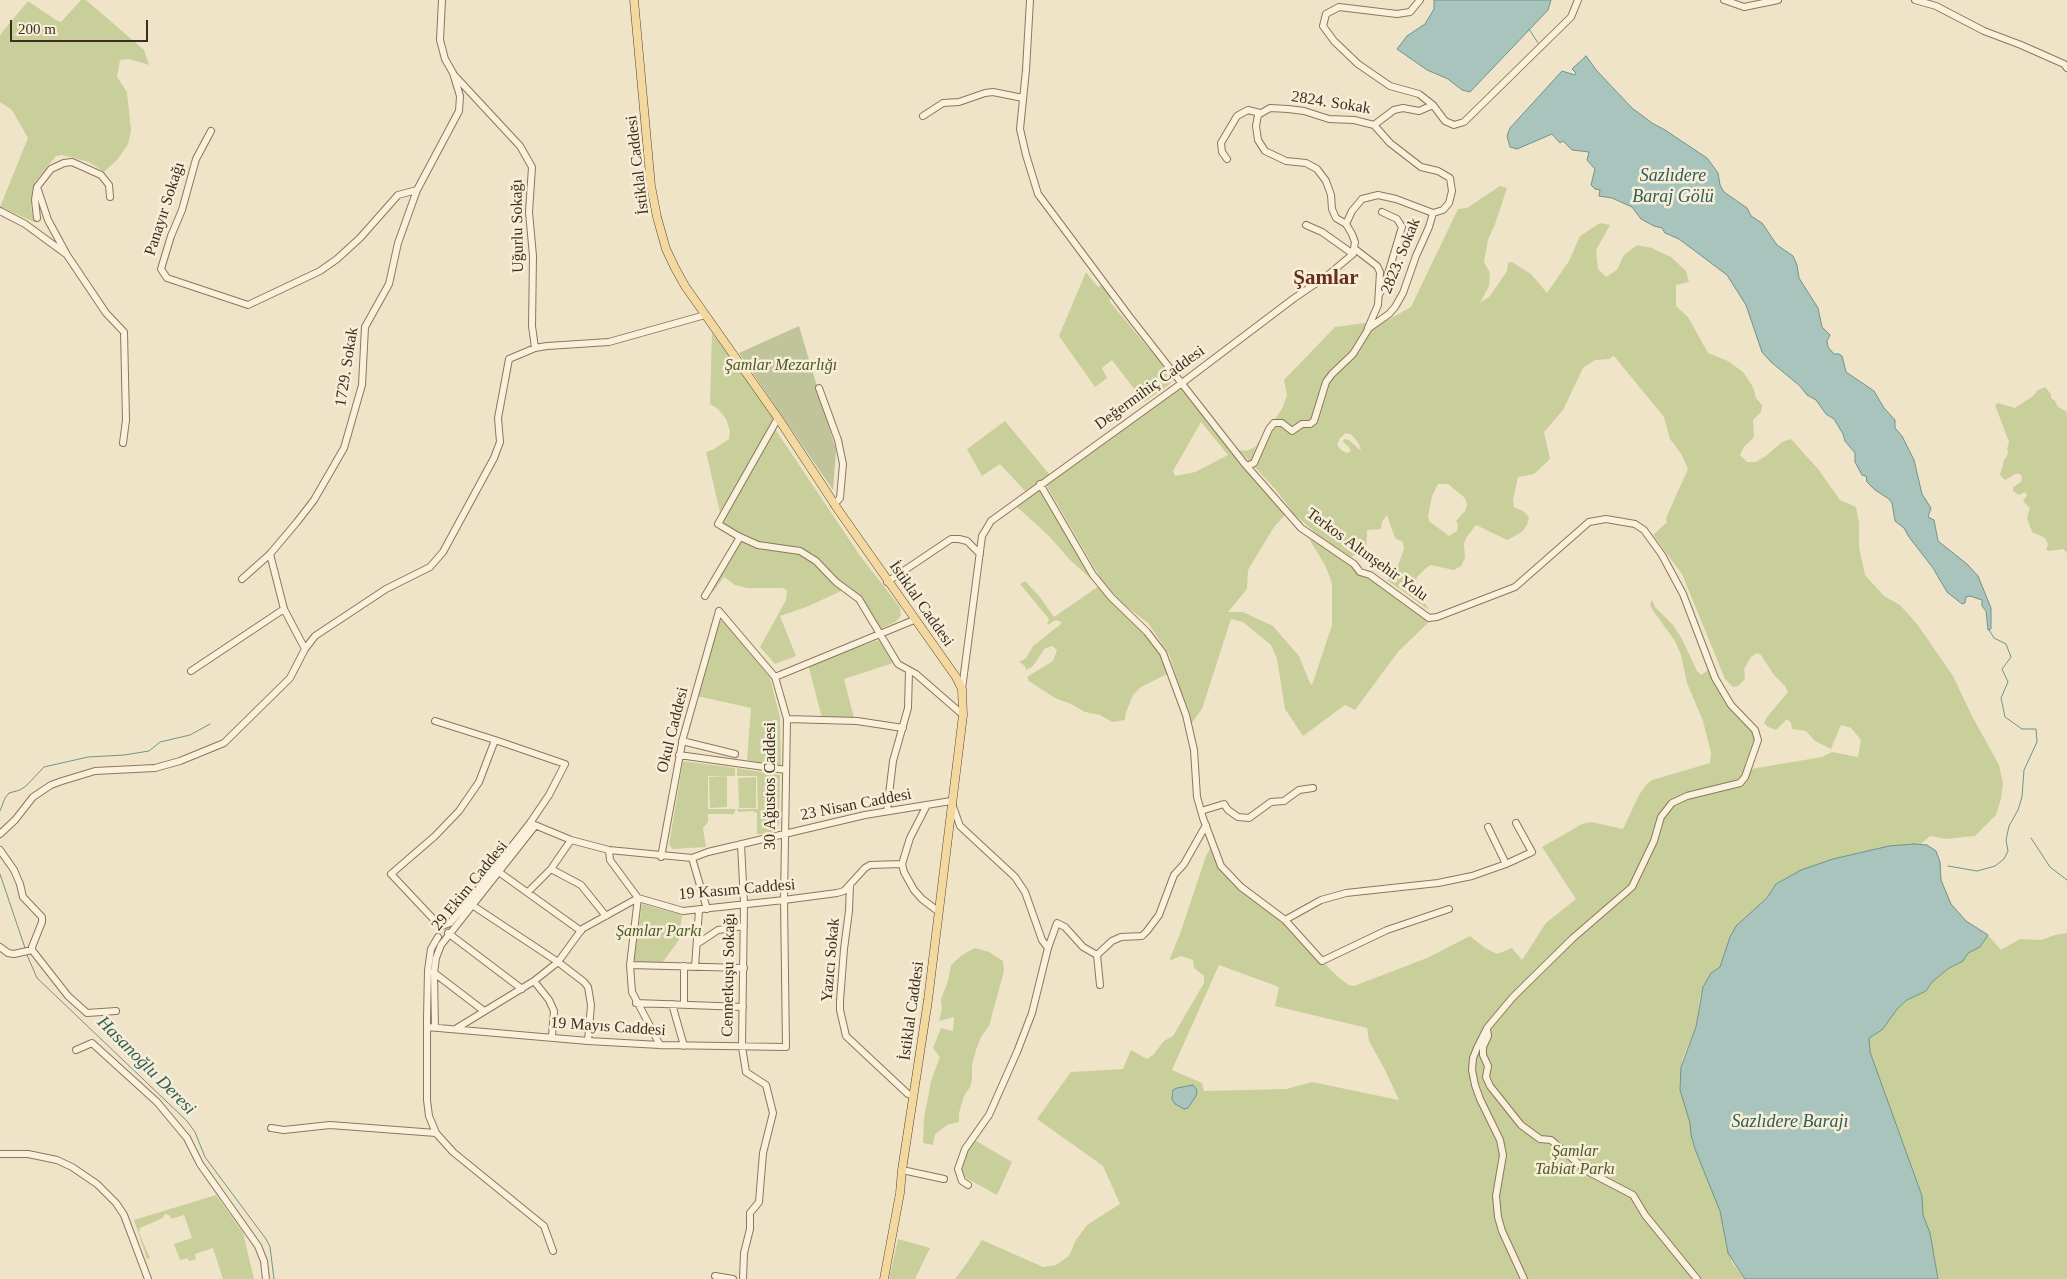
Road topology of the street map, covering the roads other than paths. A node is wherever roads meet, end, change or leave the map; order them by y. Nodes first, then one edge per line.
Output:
1 (442, 0) edge
2 (634, 0) edge
3 (1030, 0) edge
4 (1420, 0) edge
5 (1578, 0) edge
6 (1724, 0) edge
7 (1778, 0) edge
8 (1915, 0) edge
9 (2067, 68) edge
10 (453, 73) junction
11 (1023, 98) junction
12 (1433, 106) junction
13 (1260, 113) junction
14 (923, 116) dead end
15 (1374, 125) junction
16 (210, 131) dead end
17 (1227, 159) dead end
18 (37, 188) junction
19 (417, 190) junction
20 (110, 197) dead end
21 (0, 212) edge
22 (1382, 212) dead end
23 (1433, 213) junction
24 (37, 218) dead end
25 (1346, 224) junction
26 (1306, 225) dead end
27 (1354, 252) junction
28 (67, 255) junction
29 (1379, 295) junction
30 (705, 315) junction
31 (1368, 330) junction
32 (535, 348) junction
33 (1182, 383) junction
34 (819, 388) dead end
35 (778, 418) junction
36 (123, 443) dead end
37 (1247, 466) junction
38 (1040, 484) junction
39 (834, 505) junction
40 (740, 537) junction
41 (270, 554) junction
42 (980, 554) junction
43 (242, 579) dead end
44 (887, 582) junction
45 (705, 596) dead end
46 (284, 609) junction
47 (914, 620) junction
48 (878, 633) junction
49 (306, 649) junction
50 (190, 671) dead end
51 (909, 671) junction
52 (775, 677) junction
53 (962, 689) junction
54 (963, 714) junction
55 (787, 719) junction
56 (435, 721) dead end
57 (904, 728) junction
58 (496, 740) junction
59 (682, 741) junction
60 (735, 754) dead end
61 (679, 755) junction
62 (786, 770) junction
63 (1313, 788) dead end
64 (951, 801) junction
65 (927, 804) junction
66 (887, 811) junction
67 (1201, 811) junction
68 (1516, 822) dead end
69 (533, 824) junction
70 (1206, 825) junction
71 (960, 826) junction
72 (1488, 827) dead end
73 (948, 829) junction
74 (785, 833) junction
75 (0, 834) edge
76 (571, 840) junction
77 (741, 844) junction
78 (609, 850) junction
79 (0, 852) edge
80 (661, 857) junction
81 (692, 858) junction
82 (902, 864) junction
83 (1506, 864) junction
84 (551, 869) junction
85 (497, 871) junction
86 (850, 885) junction
87 (528, 892) junction
88 (638, 898) junction
89 (784, 900) junction
90 (470, 904) junction
91 (744, 904) junction
92 (707, 909) junction
93 (1449, 909) dead end
94 (699, 910) junction
95 (939, 912) junction
96 (606, 916) junction
97 (1285, 920) junction
98 (744, 926) junction
99 (580, 930) junction
100 (448, 934) junction
101 (438, 937) dead end
102 (697, 944) junction
103 (0, 947) edge
104 (1048, 948) junction
105 (28, 952) junction
106 (1097, 955) junction
107 (558, 962) junction
108 (630, 964) junction
109 (684, 966) junction
110 (696, 967) junction
111 (744, 968) junction
112 (431, 972) junction
113 (534, 981) junction
114 (1100, 985) dead end
115 (522, 989) junction
116 (636, 1003) junction
117 (672, 1004) junction
118 (684, 1004) junction
119 (742, 1006) junction
120 (116, 1011) dead end
121 (484, 1011) junction
122 (427, 1026) junction
123 (435, 1027) junction
124 (458, 1028) junction
125 (1487, 1028) junction
126 (552, 1036) junction
127 (588, 1041) junction
128 (660, 1045) junction
129 (684, 1046) junction
130 (742, 1047) junction
131 (786, 1047) joint
132 (76, 1050) dead end
133 (913, 1096) junction
134 (271, 1128) dead end
135 (436, 1133) junction
136 (0, 1154) edge
137 (902, 1170) junction
138 (944, 1179) dead end
139 (968, 1185) dead end
140 (553, 1251) dead end
141 (716, 1276) dead end
142 (148, 1279) edge
143 (266, 1279) edge
144 (733, 1279) edge
145 (743, 1279) edge
146 (884, 1279) edge
147 (1524, 1279) edge
148 (1697, 1279) edge

1 - 10 street
2 - 30 main road, İstiklal Caddesi
3 - 11 street, Terkos Altınşehir Yolu
4 - 12 street
5 - 12 street
6 - 7 street
8 - 9 street
10 - 19 street
10 - 32 street, Uğurlu Sokağı
11 - 14 street
11 - 33 street, Terkos Altınşehir Yolu
12 - 15 street, 2824. Sokak
13 - 15 street, 2824. Sokak
13 - 17 street, 2824. Sokak
13 - 25 street
15 - 23 street
16 - 19 street, Panayır Sokağı
18 - 20 street
18 - 24 street
18 - 28 street
19 - 41 street, 1729. Sokak
21 - 28 street
22 - 29 street
23 - 25 street
23 - 31 street, 2823. Sokak
25 - 27 street
26 - 27 street
27 - 29 street
27 - 33 street, Değermihiç Caddesi
28 - 36 street
29 - 31 street
30 - 32 street
30 - 35 main road, İstiklal Caddesi
31 - 37 street, 2823. Sokak
32 - 49 street
33 - 37 street, Terkos Altınşehir Yolu
33 - 38 street, Değermihiç Caddesi
34 - 39 street
35 - 39 main road, İstiklal Caddesi
35 - 40 street
37 - 125 street, Terkos Altınşehir Yolu
38 - 42 street, Değermihiç Caddesi
38 - 67 street
39 - 44 main road, İstiklal Caddesi
40 - 45 street
40 - 48 street
41 - 43 street, 1729. Sokak
41 - 46 street
42 - 44 street
42 - 53 street, Değermihiç Caddesi
44 - 47 main road, İstiklal Caddesi
46 - 49 street
46 - 50 street
47 - 48 street
47 - 53 main road, İstiklal Caddesi
48 - 51 street
48 - 52 street
49 - 75 street
51 - 54 street
51 - 57 street
52 - 55 street, 30 Ağustos Caddesi
52 - 59 street, Okul Caddesi
53 - 54 main road, İstiklal Caddesi
54 - 64 main road, İstiklal Caddesi
55 - 57 street
55 - 62 street, 30 Ağustos Caddesi
56 - 58 street
57 - 66 street
58 - 69 street, 29 Ekim Caddesi
58 - 90 street, 29 Ekim Caddesi
59 - 60 street
59 - 61 street, Okul Caddesi
61 - 62 street
61 - 80 street, Okul Caddesi
62 - 74 street, 30 Ağustos Caddesi
63 - 67 street
64 - 65 street, 23 Nisan Caddesi
64 - 71 street
64 - 73 main road, İstiklal Caddesi
65 - 66 street, 23 Nisan Caddesi
65 - 82 street
66 - 74 street, 23 Nisan Caddesi
67 - 70 street
68 - 83 street
69 - 76 street, 23 Nisan Caddesi
69 - 85 street, 29 Ekim Caddesi
70 - 97 street
70 - 106 street
71 - 73 street
71 - 104 street
72 - 83 street
73 - 95 main road, İstiklal Caddesi
74 - 77 street, 23 Nisan Caddesi
74 - 89 street, 30 Ağustos Caddesi
76 - 78 street, 23 Nisan Caddesi
76 - 84 street
77 - 81 street, 23 Nisan Caddesi
77 - 91 street, Cennetkuşu Sokağı
78 - 80 street, 23 Nisan Caddesi
78 - 88 street
79 - 105 street
80 - 81 street, 23 Nisan Caddesi
81 - 92 street
82 - 86 street, 19 Kasım Caddesi
82 - 95 street
83 - 97 street
84 - 87 street
84 - 96 street
85 - 87 street
85 - 90 street, 29 Ekim Caddesi
86 - 89 street, 19 Kasım Caddesi
86 - 133 street, Yazıcı Sokak
87 - 99 street
88 - 94 street, 19 Kasım Caddesi
88 - 96 street
88 - 108 street
89 - 91 street, 19 Kasım Caddesi
89 - 131 street, 30 Ağustos Caddesi
90 - 100 street, 29 Ekim Caddesi
90 - 107 street
91 - 92 street, 19 Kasım Caddesi
91 - 98 street, Cennetkuşu Sokağı
92 - 94 street, 19 Kasım Caddesi
93 - 97 street
94 - 102 street
95 - 133 main road, İstiklal Caddesi
96 - 99 street
98 - 102 street
98 - 111 street, Cennetkuşu Sokağı
99 - 107 street
100 - 112 street, 29 Ekim Caddesi
100 - 115 street
101 - 112 street, 29 Ekim Caddesi
102 - 110 street
103 - 105 street
104 - 106 street
104 - 139 street
105 - 120 street
106 - 114 street
107 - 113 street
107 - 127 street
108 - 109 street
108 - 116 street
109 - 110 street
109 - 118 street
110 - 111 street
111 - 119 street, Cennetkuşu Sokağı
112 - 121 street
112 - 122 street, 29 Ekim Caddesi
112 - 123 street, 29 Ekim Caddesi
113 - 115 street
113 - 126 street
115 - 121 street
116 - 117 street
116 - 128 street
117 - 118 street
117 - 129 street
118 - 119 street
119 - 130 street, Cennetkuşu Sokağı
121 - 124 street
122 - 123 street, 19 Mayıs Caddesi
122 - 135 street, 29 Ekim Caddesi
123 - 124 street, 19 Mayıs Caddesi
124 - 126 street, 19 Mayıs Caddesi
125 - 147 street
125 - 148 street
126 - 127 street, 19 Mayıs Caddesi
127 - 128 street, 19 Mayıs Caddesi
128 - 129 street, 19 Mayıs Caddesi
129 - 130 street, 19 Mayıs Caddesi
130 - 131 street, 19 Mayıs Caddesi
130 - 145 street, Cennetkuşu Sokağı
132 - 143 street
133 - 137 main road, İstiklal Caddesi
134 - 135 street
135 - 140 street
136 - 142 street
137 - 138 street
137 - 146 main road, İstiklal Caddesi
141 - 144 street

